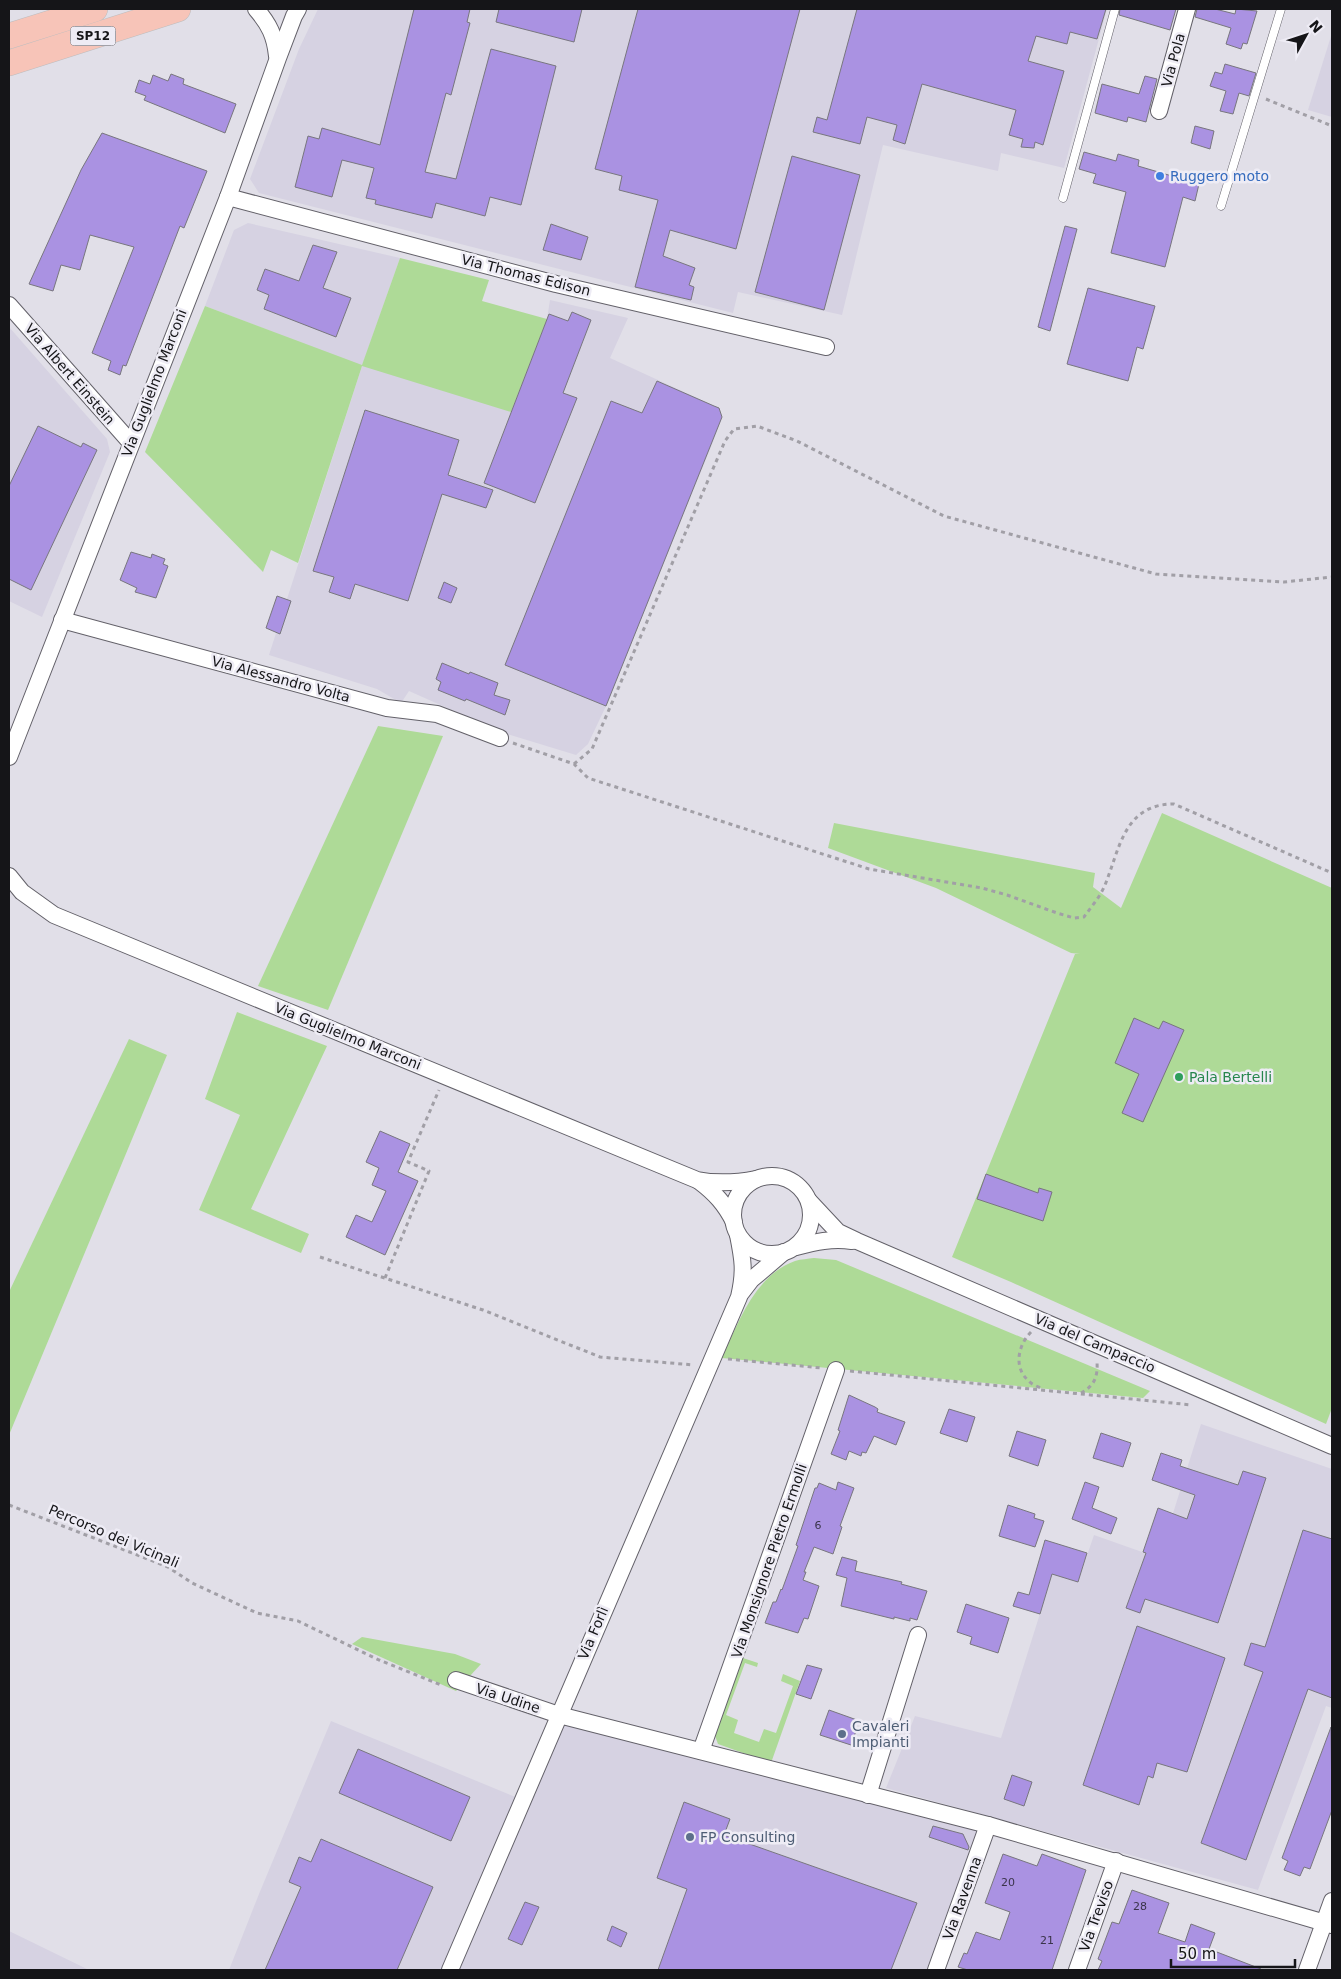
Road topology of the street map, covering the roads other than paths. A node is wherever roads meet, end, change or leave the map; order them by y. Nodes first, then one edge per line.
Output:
1 (95, 9) edge
2 (178, 9) edge
3 (256, 9) edge
4 (298, 9) edge
5 (1115, 9) edge
6 (1187, 9) edge
7 (1282, 9) edge
8 (9, 36) edge
9 (278, 58) junction
10 (9, 63) edge
11 (1160, 111) dead end
12 (228, 197) junction
13 (1063, 198) dead end
14 (1221, 206) dead end
15 (9, 305) edge
16 (826, 348) dead end
17 (131, 443) junction
18 (62, 620) junction
19 (500, 738) road end
20 (9, 757) edge
21 (9, 876) edge
22 (756, 1179) junction
23 (697, 1180) junction
24 (809, 1201) junction
25 (736, 1228) junction
26 (857, 1241) junction
27 (790, 1250) junction
28 (739, 1297) junction
29 (836, 1370) road end
30 (1332, 1446) edge
31 (918, 1635) dead end
32 (456, 1680) road end
33 (559, 1715) junction
34 (702, 1751) junction
35 (868, 1795) junction
36 (988, 1825) junction
37 (1116, 1861) junction
38 (1332, 1901) edge
39 (1328, 1924) edge
40 (450, 1970) edge
41 (936, 1970) edge
42 (1076, 1970) edge
43 (1307, 1970) edge

1 - 8 main road, SP12
2 - 10 main road, SP12
3 - 9 street
4 - 9 street, Via Guglielmo Marconi
5 - 13 lane
6 - 11 street, Via Pola
7 - 14 lane
9 - 12 street, Via Guglielmo Marconi
12 - 16 street, Via Thomas Edison
12 - 17 street, Via Guglielmo Marconi
15 - 17 street, Via Albert Einstein
17 - 18 street, Via Guglielmo Marconi
18 - 19 street, Via Alessandro Volta
18 - 20 street, Via Guglielmo Marconi
21 - 23 street, Via Guglielmo Marconi
22 - 23 street, Via Guglielmo Marconi
22 - 24 street
22 - 25 street
23 - 25 street, Via Guglielmo Marconi
24 - 26 street, Via del Campaccio
24 - 27 street
25 - 27 street
25 - 28 street, Via Forlì
26 - 27 street, Via del Campaccio
26 - 30 street, Via del Campaccio
27 - 28 street, Via Forlì
28 - 33 street, Via Forlì
29 - 34 street, Via Monsignore Pietro Ermolli
31 - 35 street
32 - 33 street, Via Udine
33 - 34 street, Via Udine
33 - 40 street, Via Forlì
34 - 35 street, Via Udine
35 - 36 street, Via Udine
36 - 37 street, Via Udine
36 - 41 street, Via Ravenna
37 - 39 street, Via Udine
37 - 42 street, Via Treviso
38 - 39 street
39 - 43 street

